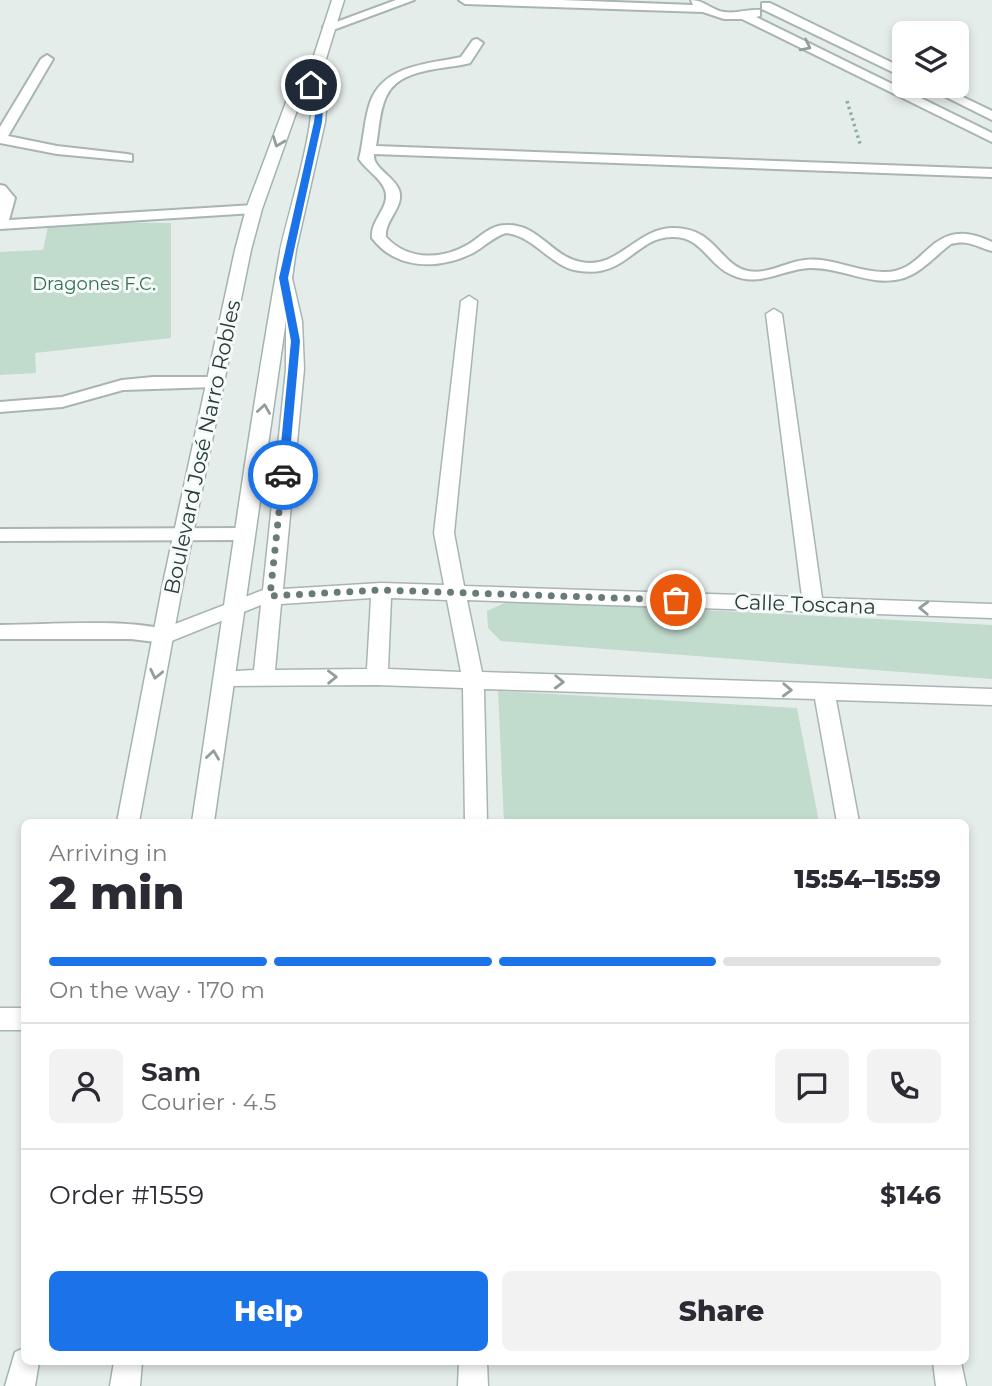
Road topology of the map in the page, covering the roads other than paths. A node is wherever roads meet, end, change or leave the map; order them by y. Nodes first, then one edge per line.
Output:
1 (338, 0) edge
2 (408, 0) edge
3 (465, 0) edge
4 (696, 0) edge
5 (767, 3) edge
6 (706, 9) junction
7 (745, 16) junction
8 (329, 27) junction
9 (477, 43) dead end
10 (47, 59) dead end
11 (892, 67) edge
12 (311, 85) junction
13 (955, 98) edge
14 (992, 116) edge
15 (0, 138) edge
16 (992, 138) edge
17 (369, 150) junction
18 (127, 158) dead end
19 (992, 173) edge
20 (0, 189) edge
21 (254, 209) junction
22 (0, 225) edge
23 (992, 247) edge
24 (284, 278) junction
25 (469, 301) dead end
26 (774, 314) dead end
27 (214, 382) junction
28 (0, 407) edge
29 (183, 534) junction
30 (245, 534) junction
31 (0, 535) edge
32 (381, 590) junction
33 (457, 593) junction
34 (270, 596) junction
35 (813, 604) junction
36 (233, 608) junction
37 (992, 611) edge
38 (0, 632) edge
39 (164, 636) junction
40 (377, 677) junction
41 (225, 678) junction
42 (264, 678) junction
43 (473, 679) junction
44 (824, 691) junction
45 (992, 697) edge
46 (129, 819) edge
47 (203, 819) edge
48 (476, 819) edge
49 (847, 819) edge
50 (0, 1019) edge
51 (21, 1019) edge
52 (24, 1365) edge
53 (128, 1365) edge
54 (473, 1365) edge
55 (948, 1365) edge
56 (20, 1386) edge
57 (125, 1386) edge
58 (473, 1386) edge
59 (951, 1386) edge

1 - 8 street
2 - 8 lane
3 - 6 lane
4 - 6 lane
5 - 7 lane
5 - 11 lane
6 - 7 lane
7 -> 16 lane
8 - 12 street
9 - 17 lane
10 - 15 lane
12 -> 21 street, Boulevard José Narro Robles
12 - 24 street
13 - 14 lane
15 - 18 lane
17 - 19 lane
17 - 23 lane
20 - 22 lane
21 - 22 lane
21 - 27 street, Boulevard José Narro Robles
30 -> 24 street
24 - 34 street
25 - 33 street
26 - 35 street
27 - 28 lane
27 - 29 street, Boulevard José Narro Robles
29 - 30 lane
29 - 31 lane
29 - 39 street, Boulevard José Narro Robles
30 - 36 street
32 - 33 street, Calle Toscana
32 - 34 street, Calle Toscana
32 - 40 street
33 - 35 street, Calle Toscana
33 - 43 street
34 - 36 street, Calle Toscana
34 - 42 street
37 -> 35 street, Calle Toscana
36 - 39 street, Calle Toscana
36 - 41 street
38 - 39 lane
39 -> 46 street, Boulevard José Narro Robles
42 -> 40 street
40 - 43 street
41 - 42 street
47 -> 41 street
43 -> 44 street
43 - 48 street
44 - 45 street
44 - 49 street
50 - 51 street
52 - 56 street
53 - 57 street
54 - 58 street
55 - 59 street

